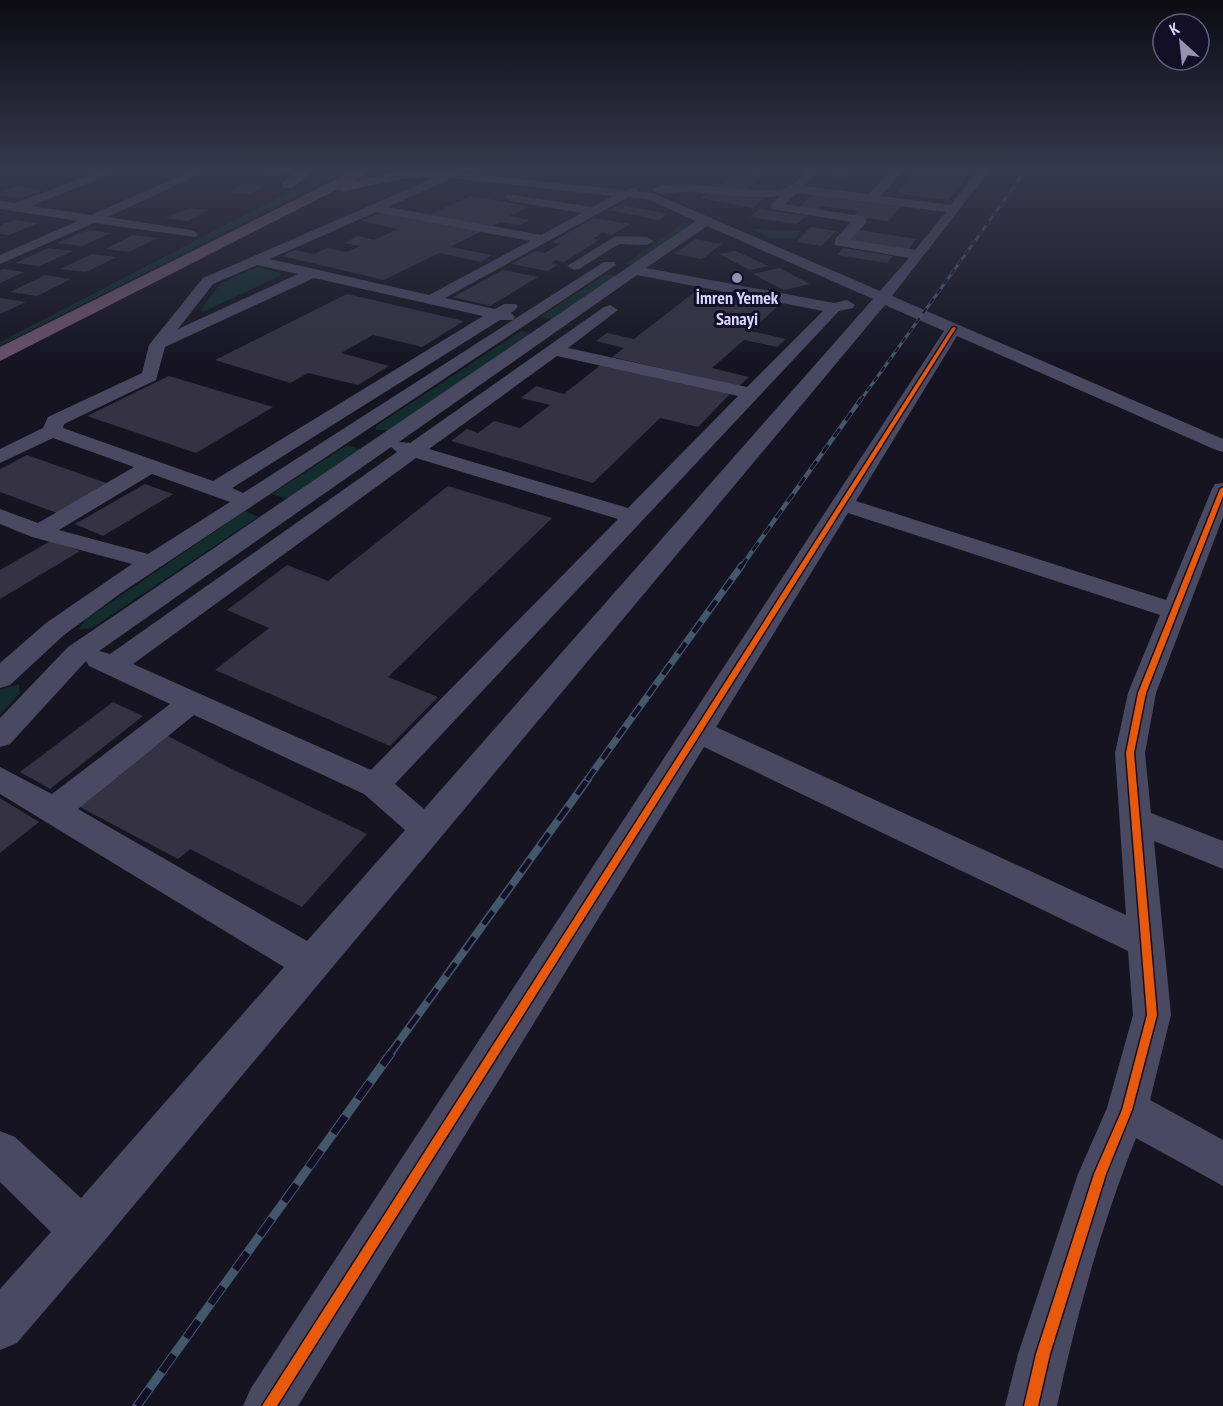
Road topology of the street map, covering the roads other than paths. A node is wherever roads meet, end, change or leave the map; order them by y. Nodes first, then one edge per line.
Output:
1 (21, 236) edge
2 (55, 236) edge
3 (188, 236) edge
4 (235, 236) edge
5 (310, 236) edge
6 (525, 236) edge
7 (549, 236) edge
8 (655, 236) edge
9 (667, 236) edge
10 (743, 236) edge
11 (743, 236) edge
12 (846, 236) edge
13 (934, 236) edge
14 (543, 239) junction
15 (647, 241) junction
16 (1, 244) edge
17 (170, 245) dead end
18 (775, 250) junction
19 (919, 255) junction
20 (0, 260) edge
21 (254, 260) junction
22 (634, 270) junction
23 (313, 273) junction
24 (659, 275) junction
25 (556, 278) dead end
26 (526, 296) dead end
27 (882, 297) junction
28 (431, 300) junction
29 (834, 308) junction
30 (496, 315) junction
31 (522, 321) junction
32 (551, 327) junction
33 (954, 328) junction
34 (157, 345) junction
35 (555, 350) junction
36 (0, 355) edge
37 (752, 394) junction
38 (52, 431) junction
39 (352, 432) junction
40 (385, 442) junction
41 (1223, 446) edge
42 (413, 450) junction
43 (0, 457) edge
44 (151, 466) junction
45 (216, 489) junction
46 (1223, 489) edge
47 (244, 499) junction
48 (842, 504) junction
49 (282, 513) junction
50 (0, 516) edge
51 (632, 516) junction
52 (40, 532) junction
53 (152, 562) junction
54 (1175, 611) junction
55 (78, 653) junction
56 (6, 663) edge
57 (113, 664) junction
58 (192, 701) junction
59 (697, 731) junction
60 (0, 736) edge
61 (0, 779) edge
62 (375, 785) junction
63 (54, 811) junction
64 (1135, 820) junction
65 (425, 829) junction
66 (1223, 855) edge
67 (1146, 942) junction
68 (311, 963) junction
69 (1126, 1110) junction
70 (0, 1152) edge
71 (1223, 1164) edge
72 (83, 1231) junction
73 (0, 1326) edge
74 (269, 1406) edge
75 (1031, 1406) edge

1 - 16 street
2 - 20 street
3 - 17 highway
4 - 36 highway
5 - 21 street
6 - 14 street
7 - 14 street
8 - 15 street
9 - 22 street
10 - 18 street
11 - 18 street
12 - 19 street
13 - 19 street
14 - 28 street
15 - 25 street
15 - 31 street
18 - 27 street
19 - 27 street
21 - 23 street
21 - 34 street
22 - 24 street
22 - 32 street
23 - 28 street
23 - 34 street
24 - 29 street
24 - 35 street
26 - 30 street
27 - 29 street
27 - 33 street
27 - 65 street
28 - 30 street
29 - 37 street
30 - 31 street
30 - 45 street
31 - 32 street
31 - 39 street
32 - 40 street
33 - 41 street
33 - 48 street
34 - 38 street
35 - 37 street
35 - 42 street
37 - 51 street
38 - 43 street
38 - 44 street
39 - 40 street
39 - 47 street
40 - 42 street
40 - 49 street
42 - 51 street
42 - 57 street
44 - 45 street
44 - 52 street
45 - 47 street
46 - 54 street
47 - 49 street
47 - 53 street
48 - 54 street
48 - 59 street
49 - 55 street
50 - 52 street
51 - 62 street
52 - 53 street
53 - 56 street
54 - 64 street
55 - 56 street
55 - 57 street
55 - 60 street
57 - 58 street
58 - 62 street
58 - 63 street
59 - 67 street
59 - 74 street
61 - 63 street
62 - 65 street
63 - 68 street
64 - 66 street
64 - 67 street
65 - 68 street
67 - 69 street
68 - 72 street
69 - 71 street
69 - 75 street
70 - 72 street
72 - 73 street

